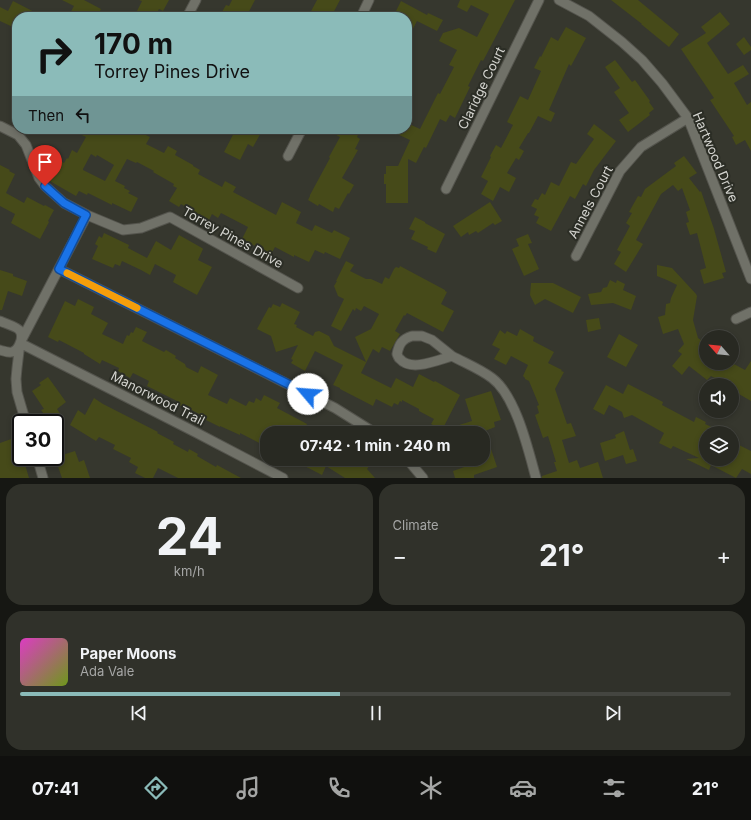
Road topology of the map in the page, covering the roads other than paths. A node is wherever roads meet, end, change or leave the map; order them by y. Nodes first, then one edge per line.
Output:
1 (196, 0) edge
2 (370, 0) edge
3 (539, 0) edge
4 (559, 0) edge
5 (190, 12) edge
6 (363, 12) edge
7 (688, 118) junction
8 (0, 126) edge
9 (12, 132) edge
10 (16, 134) edge
11 (299, 134) edge
12 (288, 156) dead end
13 (446, 188) dead end
14 (86, 215) junction
15 (576, 256) dead end
16 (59, 269) junction
17 (751, 279) edge
18 (298, 288) dead end
19 (751, 312) edge
20 (736, 319) dead end
21 (0, 321) edge
22 (20, 343) junction
23 (0, 350) edge
24 (452, 356) junction
25 (24, 414) edge
26 (364, 426) edge
27 (40, 466) edge
28 (413, 466) edge
29 (43, 478) edge
30 (283, 478) edge
31 (423, 478) edge
32 (536, 478) edge

1 - 5 street
2 - 6 street
3 - 13 street, Claridge Court
4 - 7 street, Hartwood Drive
7 - 15 street, Annels Court
7 - 17 street, Hartwood Drive
8 - 9 street, Torrey Pines Drive
10 - 14 street, Torrey Pines Drive
11 - 12 street
14 - 16 street
14 - 18 street, Torrey Pines Drive
16 - 22 street
16 - 26 street
19 - 20 street
21 - 22 street
22 - 23 street
22 - 25 street
22 - 30 street, Manorwood Trail
24 - 24 street
24 - 32 street
27 - 29 street
28 - 31 street

